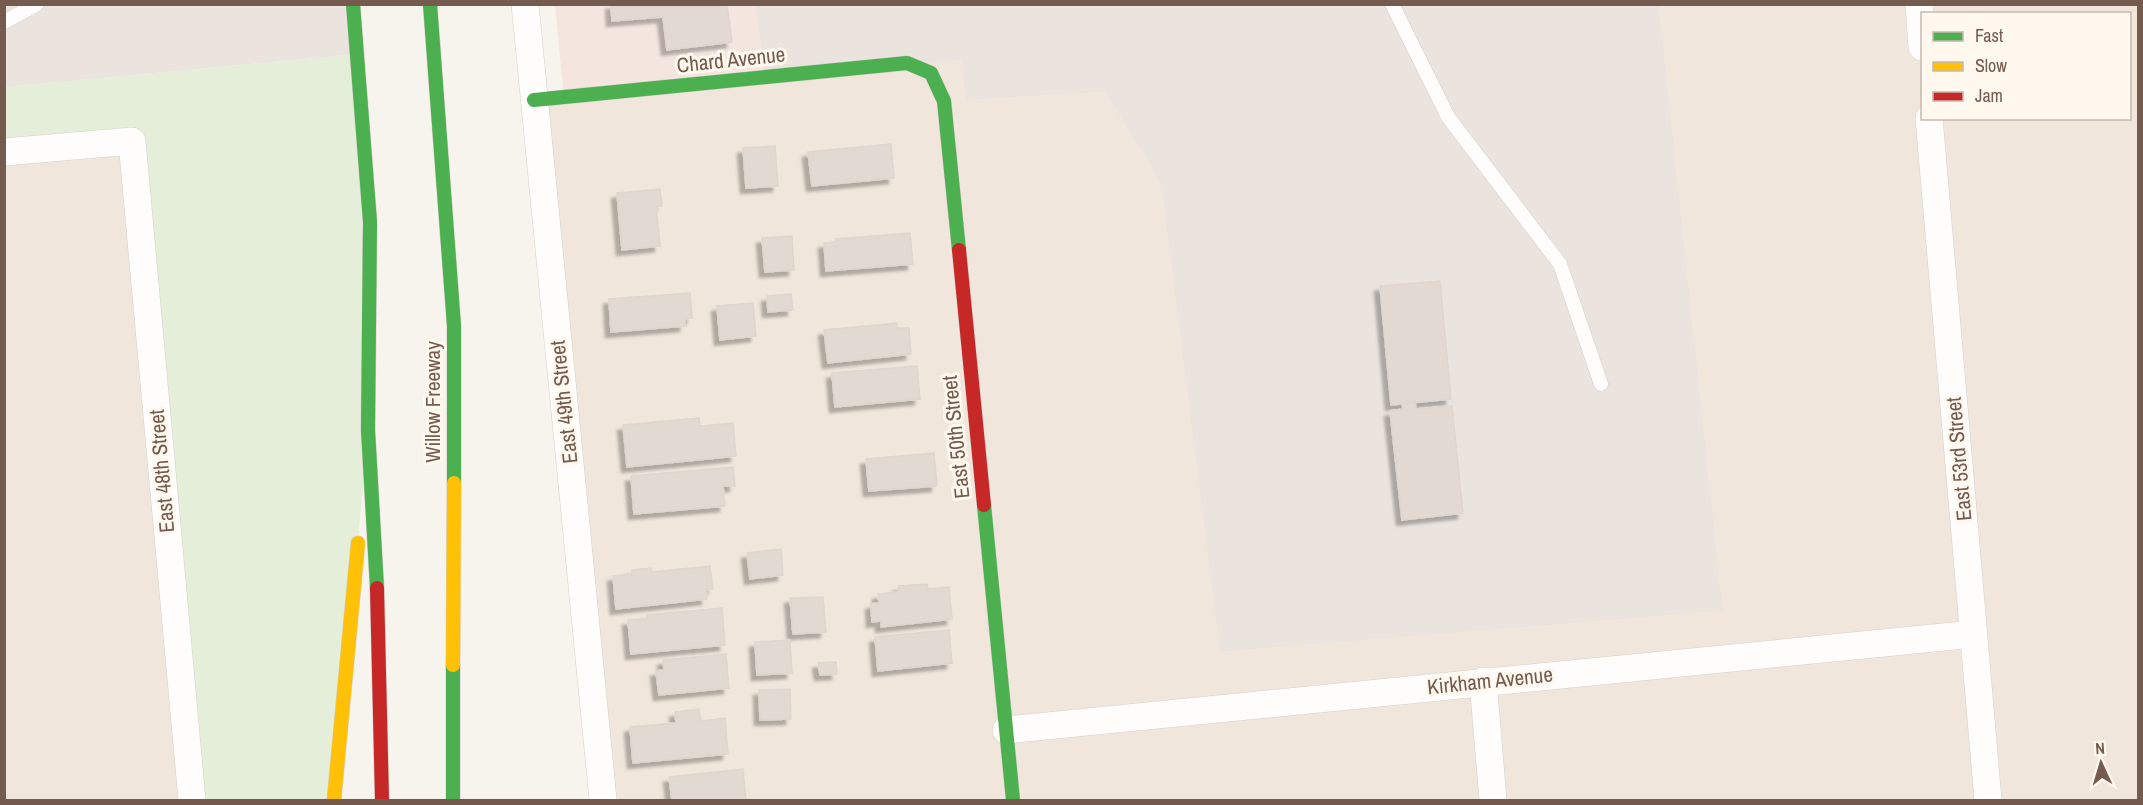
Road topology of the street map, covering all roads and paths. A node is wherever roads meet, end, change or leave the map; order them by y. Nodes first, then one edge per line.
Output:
1 (38, 4) edge
2 (353, 4) edge
3 (430, 4) edge
4 (525, 4) edge
5 (1392, 4) edge
6 (1919, 4) edge
7 (4, 22) edge
8 (1921, 26) edge
9 (931, 73) joint
10 (534, 100) junction
11 (1929, 120) edge
12 (4, 152) edge
13 (1601, 384) dead end
14 (368, 430) junction
15 (1974, 634) junction
16 (1483, 681) junction
17 (1006, 730) junction
18 (192, 801) edge
19 (334, 801) edge
20 (382, 801) edge
21 (454, 801) edge
22 (603, 801) edge
23 (1012, 801) edge
24 (1493, 801) edge
25 (1988, 801) edge

1 - 7 lane
2 - 14 main road
3 - 21 main road, Willow Freeway
4 - 10 street, East 49th Street
5 - 13 lane
6 - 8 street
9 - 10 main road, Chard Avenue
9 - 17 main road, East 50th Street
10 - 22 street, East 49th Street
11 - 15 street, East 53rd Street
12 - 18 street, East 48th Street
14 - 19 main road
14 - 20 main road
15 - 16 street, Kirkham Avenue
15 - 25 street, East 53rd Street
16 - 17 street, Kirkham Avenue
16 - 24 street
17 - 23 main road, East 50th Street

